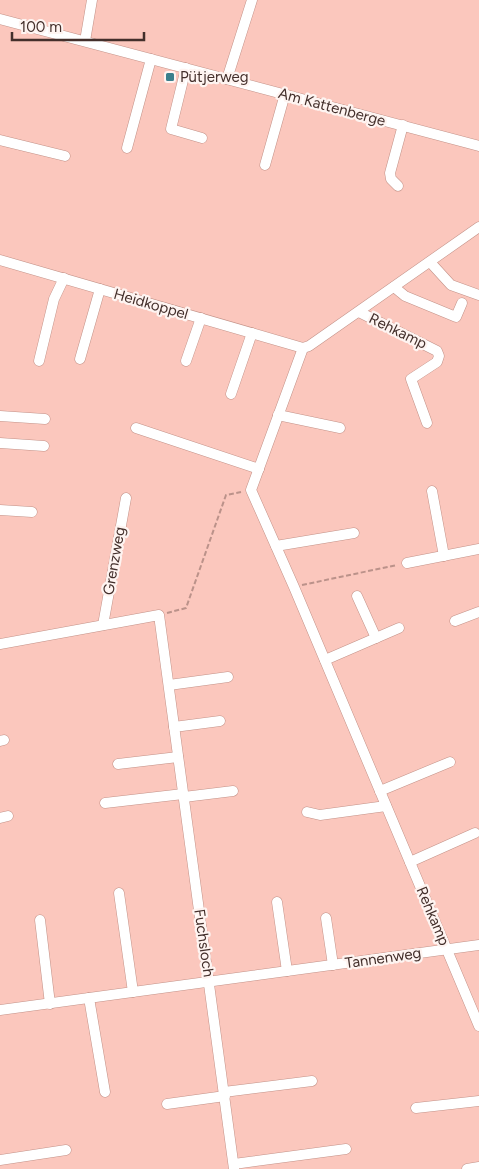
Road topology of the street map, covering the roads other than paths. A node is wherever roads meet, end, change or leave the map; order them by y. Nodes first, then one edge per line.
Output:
1 (92, 0) edge
2 (252, 0) edge
3 (0, 19) edge
4 (84, 41) junction
5 (151, 59) junction
6 (186, 68) junction
7 (227, 79) junction
8 (285, 94) junction
9 (403, 126) junction
10 (202, 138) dead end
11 (0, 140) edge
12 (479, 146) edge
13 (127, 148) dead end
14 (65, 156) dead end
15 (266, 165) dead end
16 (398, 186) dead end
17 (479, 227) edge
18 (0, 260) edge
19 (430, 262) junction
20 (64, 278) junction
21 (394, 286) junction
22 (100, 289) junction
23 (479, 295) edge
24 (462, 303) dead end
25 (359, 312) junction
26 (201, 318) junction
27 (252, 333) junction
28 (303, 348) junction
29 (80, 359) dead end
30 (38, 361) dead end
31 (186, 361) dead end
32 (231, 394) dead end
33 (278, 415) junction
34 (0, 416) edge
35 (45, 419) dead end
36 (427, 423) dead end
37 (136, 428) dead end
38 (340, 428) dead end
39 (0, 443) edge
40 (44, 446) dead end
41 (259, 469) junction
42 (432, 490) dead end
43 (126, 498) dead end
44 (0, 510) edge
45 (32, 512) dead end
46 (354, 533) dead end
47 (276, 546) junction
48 (479, 549) edge
49 (444, 556) junction
50 (407, 563) road end
51 (357, 596) dead end
52 (479, 612) edge
53 (455, 622) dead end
54 (103, 625) junction
55 (399, 628) dead end
56 (376, 638) junction
57 (0, 644) edge
58 (325, 660) junction
59 (228, 677) dead end
60 (168, 685) junction
61 (220, 721) dead end
62 (174, 727) junction
63 (178, 757) junction
64 (450, 762) dead end
65 (118, 764) dead end
66 (233, 791) dead end
67 (380, 791) junction
68 (184, 796) junction
69 (105, 803) dead end
70 (386, 806) junction
71 (307, 812) dead end
72 (474, 833) dead end
73 (410, 862) junction
74 (119, 893) dead end
75 (277, 902) dead end
76 (326, 918) dead end
77 (40, 920) dead end
78 (479, 945) edge
79 (447, 950) junction
80 (333, 965) junction
81 (287, 971) junction
82 (209, 982) junction
83 (133, 992) junction
84 (89, 998) junction
85 (50, 1004) junction
86 (0, 1010) edge
87 (479, 1026) edge
88 (312, 1081) dead end
89 (104, 1092) dead end
90 (224, 1094) junction
91 (479, 1101) edge
92 (167, 1104) dead end
93 (416, 1108) dead end
94 (346, 1149) dead end
95 (66, 1150) dead end
96 (0, 1160) edge
97 (234, 1167) edge
98 (479, 1167) edge
99 (467, 1169) edge

1 - 4 street
2 - 7 street
3 - 4 street, Am Kattenberge
4 - 5 street, Am Kattenberge
5 - 6 street, Am Kattenberge
5 - 13 street
6 - 7 street, Am Kattenberge
6 - 10 street
7 - 8 street, Am Kattenberge
8 - 9 street, Am Kattenberge
8 - 15 street
9 - 12 street, Am Kattenberge
9 - 16 street
11 - 14 street
17 - 19 street, Rehkamp
18 - 20 street, Heidkoppel
19 - 21 street, Rehkamp
19 - 23 street
20 - 22 street, Heidkoppel
20 - 30 street
21 - 24 street
21 - 25 street, Rehkamp
22 - 26 street, Heidkoppel
22 - 29 street
25 - 28 street, Rehkamp
25 - 36 street, Rehkamp
26 - 27 street, Heidkoppel
26 - 31 street
27 - 28 street, Heidkoppel
27 - 32 street
28 - 33 street
33 - 38 street
33 - 41 street
34 - 35 street
37 - 41 street
39 - 40 street
41 - 47 street, Rehkamp
42 - 49 street
43 - 54 street, Grenzweg
44 - 45 street
46 - 47 street
47 - 58 street, Rehkamp
48 - 49 street
49 - 50 street
51 - 56 street
52 - 53 street
54 - 57 street
54 - 60 street, Fuchsloch
55 - 56 street
56 - 58 street
58 - 67 street, Rehkamp
59 - 60 street
60 - 62 street, Fuchsloch
61 - 62 street
62 - 63 street, Fuchsloch
63 - 65 street
63 - 68 street, Fuchsloch
64 - 67 street
66 - 68 street
67 - 70 street, Rehkamp
68 - 69 street
68 - 82 street, Fuchsloch
70 - 71 street
70 - 73 street, Rehkamp
72 - 73 street
73 - 79 street, Rehkamp
74 - 83 street
75 - 81 street
76 - 80 street
77 - 85 street
78 - 79 street, Tannenweg
79 - 80 street, Tannenweg
79 - 87 street, Rehkamp
80 - 81 street, Tannenweg
81 - 82 street, Tannenweg
82 - 83 street, Tannenweg
82 - 90 street, Fuchsloch
83 - 84 street, Tannenweg
84 - 85 street, Tannenweg
84 - 89 street
85 - 86 street, Tannenweg
88 - 90 street
90 - 92 street
90 - 97 street, Fuchsloch
91 - 93 street
94 - 97 street
95 - 96 street
98 - 99 street

